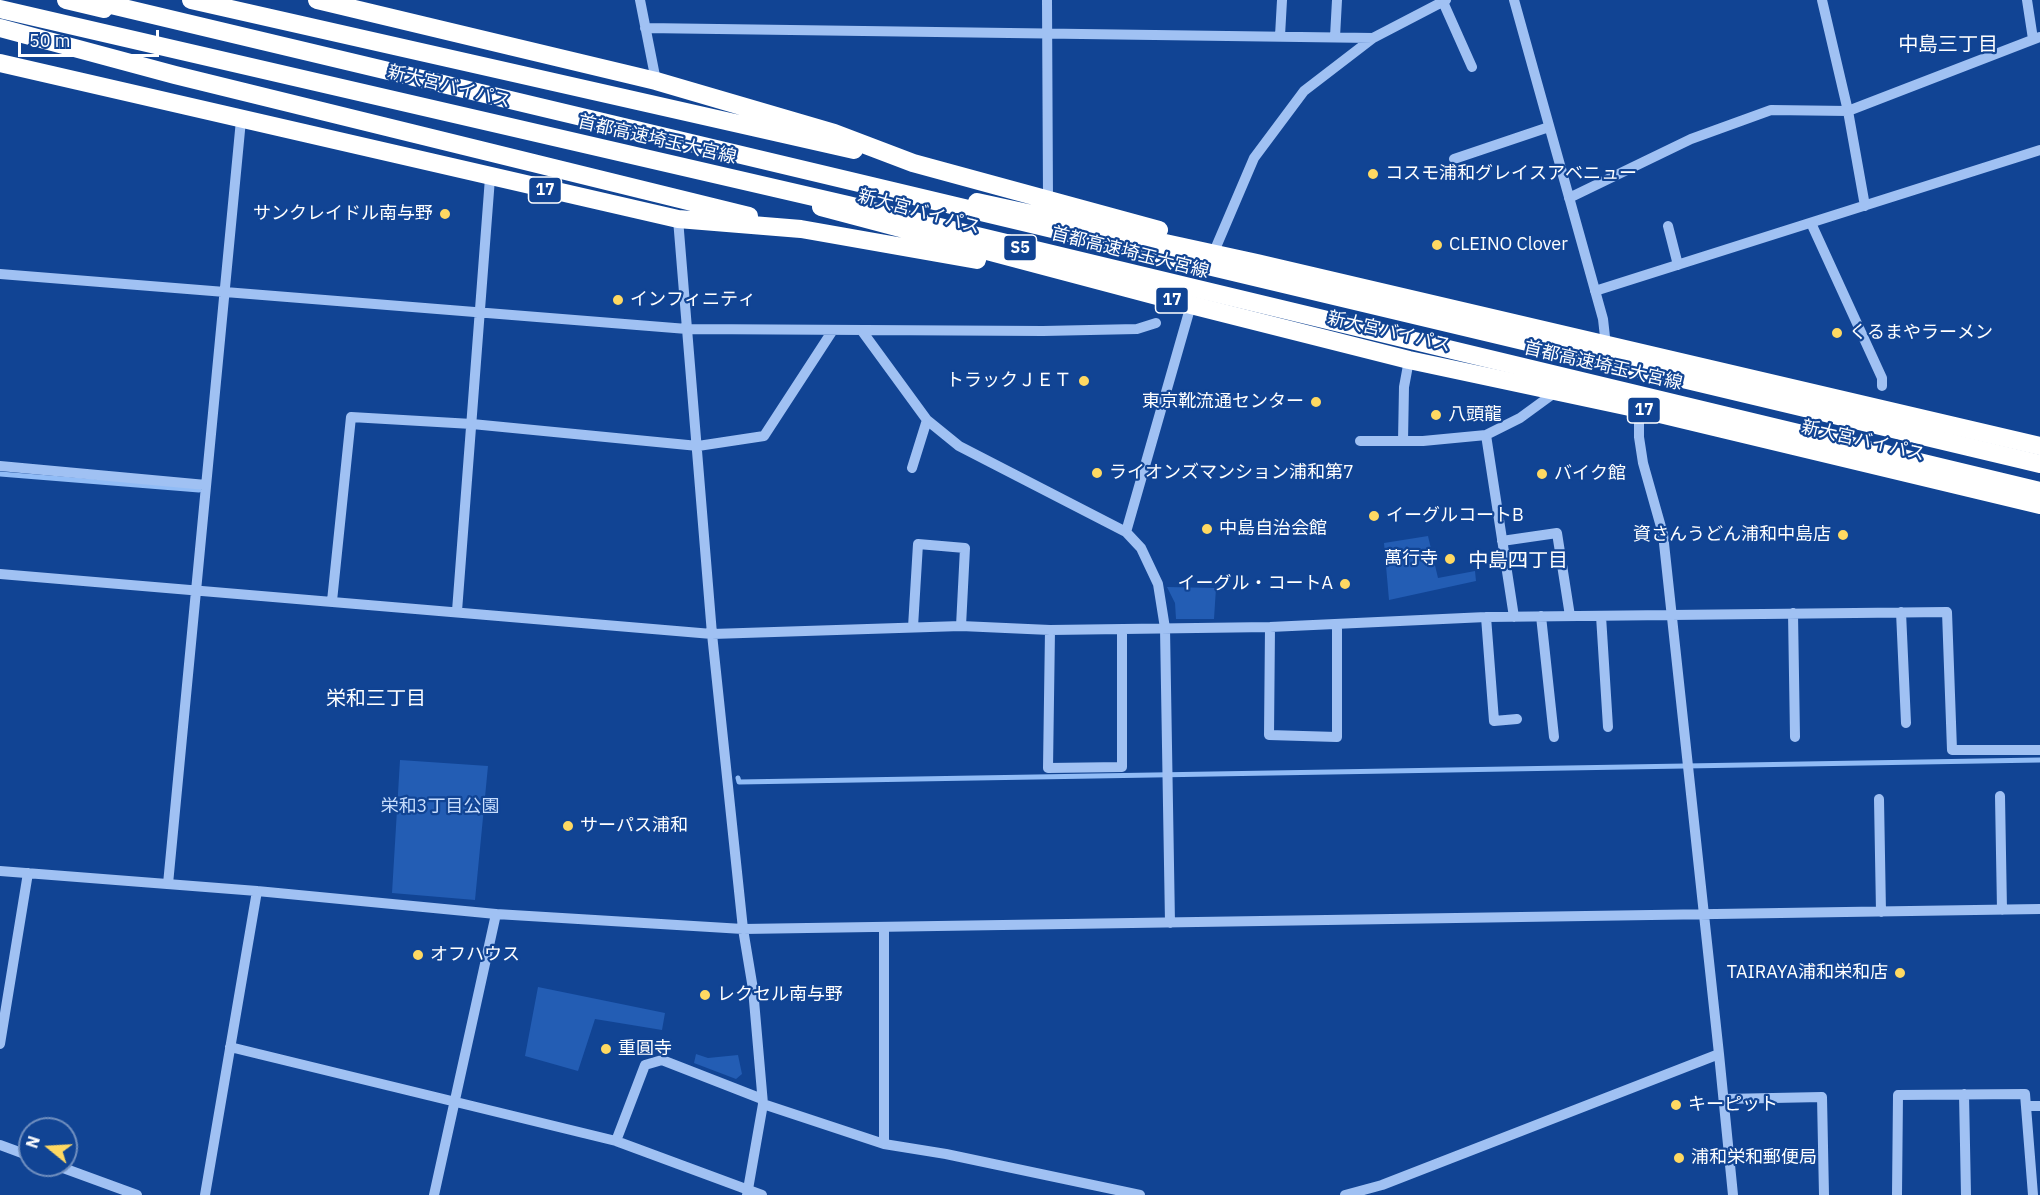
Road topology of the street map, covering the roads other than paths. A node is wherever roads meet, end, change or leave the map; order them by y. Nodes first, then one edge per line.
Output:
1 (66, 0) edge
2 (90, 0) edge
3 (191, 0) edge
4 (316, 0) edge
5 (640, 0) edge
6 (1047, 0) edge
7 (1282, 0) edge
8 (1337, 0) edge
9 (1514, 0) edge
10 (1822, 0) edge
11 (2027, 0) edge
12 (0, 1) edge
13 (1445, 1) edge
14 (0, 9) edge
15 (0, 28) edge
16 (645, 28) junction
17 (1048, 33) junction
18 (1280, 36) junction
19 (1335, 37) junction
20 (1373, 38) junction
21 (2036, 38) edge
22 (0, 63) edge
23 (1472, 67) dead end
24 (656, 81) junction
25 (1848, 111) junction
26 (241, 120) junction
27 (1549, 127) junction
28 (2040, 150) edge
29 (1454, 159) dead end
30 (913, 163) junction
31 (490, 178) junction
32 (1048, 198) junction
33 (1569, 198) junction
34 (1865, 206) junction
35 (678, 219) junction
36 (1811, 223) junction
37 (1668, 226) dead end
38 (801, 229) junction
39 (1216, 247) junction
40 (1257, 263) junction
41 (1678, 265) junction
42 (0, 274) edge
43 (1097, 281) junction
44 (1595, 291) junction
45 (224, 293) junction
46 (1191, 305) junction
47 (480, 314) junction
48 (1156, 323) dead end
49 (687, 329) junction
50 (833, 330) junction
51 (862, 330) junction
52 (1606, 346) junction
53 (1409, 360) junction
54 (1882, 386) dead end
55 (1557, 391) junction
56 (1639, 409) junction
57 (927, 420) junction
58 (471, 424) junction
59 (1486, 435) junction
60 (1360, 441) dead end
61 (1403, 441) junction
62 (698, 446) junction
63 (2040, 446) edge
64 (2040, 464) edge
65 (0, 466) edge
66 (912, 468) dead end
67 (206, 484) junction
68 (2040, 491) edge
69 (2040, 504) edge
70 (1126, 532) junction
71 (1502, 541) junction
72 (0, 573) edge
73 (196, 590) junction
74 (332, 601) junction
75 (457, 611) junction
76 (1901, 612) junction
77 (1793, 613) junction
78 (1673, 615) junction
79 (1541, 616) junction
80 (1570, 616) junction
81 (1601, 616) junction
82 (1486, 617) junction
83 (1514, 617) junction
84 (1337, 624) junction
85 (961, 626) junction
86 (913, 627) junction
87 (1270, 627) junction
88 (1165, 628) junction
89 (1050, 630) junction
90 (1122, 630) junction
91 (712, 634) junction
92 (1517, 719) dead end
93 (1906, 723) dead end
94 (1608, 727) dead end
95 (1554, 737) dead end
96 (1795, 737) dead end
97 (2040, 750) edge
98 (2000, 796) dead end
99 (1879, 799) dead end
100 (0, 871) edge
101 (28, 873) junction
102 (168, 884) junction
103 (257, 891) junction
104 (2040, 909) edge
105 (2002, 910) junction
106 (1881, 912) junction
107 (496, 914) junction
108 (1705, 915) junction
109 (1170, 923) junction
110 (884, 928) junction
111 (743, 930) junction
112 (0, 1044) edge
113 (230, 1047) junction
114 (1719, 1054) junction
115 (1964, 1094) junction
116 (1724, 1099) junction
117 (453, 1100) junction
118 (762, 1102) junction
119 (2026, 1106) junction
120 (2040, 1106) edge
121 (616, 1141) junction
122 (884, 1144) junction
123 (0, 1145) edge
124 (18, 1152) edge
125 (78, 1173) edge
126 (747, 1192) edge
127 (1109, 1192) edge
128 (137, 1195) edge
129 (205, 1195) edge
130 (434, 1195) edge
131 (762, 1195) edge
132 (1140, 1195) edge
133 (1345, 1195) edge
134 (1733, 1195) edge
135 (1824, 1195) edge
136 (1897, 1195) edge
137 (1966, 1195) edge
138 (2033, 1195) edge

1 - 40 highway, 新大宮バイパス
2 - 64 highway, 首都高速埼玉大宮線 / S5, bridge
3 - 30 highway
4 - 24 highway
5 - 16 street
6 - 17 street
7 - 18 street
8 - 19 street
9 - 27 street
10 - 25 street
11 - 21 street
12 - 43 highway, 新大宮バイパス / 17
13 - 20 street
13 - 23 street
14 - 68 highway, 首都高速埼玉大宮線 / S5, bridge
15 - 38 highway
16 - 17 street
16 - 24 street
17 - 18 street
17 - 32 street
18 - 19 street
19 - 20 street
20 - 39 street
21 - 25 street
22 - 26 highway, 17
24 - 30 highway
25 - 33 street
25 - 34 street
26 - 31 highway, 17
26 - 45 street
27 - 29 street
27 - 33 street
28 - 34 street
30 - 32 highway
31 - 35 highway, 17
31 - 47 street
32 - 39 highway
33 - 44 street
34 - 36 street
35 - 38 highway, 17
35 - 49 street
36 - 41 street
36 - 54 street
37 - 41 street
38 - 43 highway, 17
39 - 40 highway
40 - 52 highway, 新大宮バイパス
41 - 44 street
42 - 45 street
43 - 46 highway, 新大宮バイパス / 17
44 - 52 street
45 - 47 street
45 - 67 street
46 - 53 highway, 新大宮バイパス / 17
46 - 70 street
47 - 49 street
47 - 58 street
48 - 51 street
49 - 50 street
49 - 62 street
50 - 51 street
50 - 62 street
51 - 57 street
52 - 63 highway, 新大宮バイパス
53 - 55 highway, 新大宮バイパス / 17
53 - 61 street
55 - 56 highway, 新大宮バイパス / 17
55 - 59 street
56 - 69 highway, 新大宮バイパス / 17
56 - 78 street
57 - 66 street
57 - 70 street
58 - 62 street
58 - 74 street
58 - 75 street
59 - 61 street
59 - 71 street
60 - 61 street
62 - 91 street
65 - 67 street
67 - 73 street
70 - 88 street
71 - 80 street
71 - 83 street
72 - 73 street
73 - 74 street
73 - 102 street
74 - 75 street
75 - 91 street
76 - 77 street
76 - 93 street
76 - 97 street
77 - 78 street
77 - 96 street
78 - 81 street
78 - 108 street
79 - 80 street
79 - 83 street
79 - 95 street
80 - 81 street
81 - 94 street
82 - 83 street
82 - 84 street
82 - 92 street
84 - 87 street
84 - 87 street
85 - 86 street
85 - 86 street
85 - 89 street
86 - 91 street
87 - 88 street
88 - 90 street
88 - 109 street
89 - 90 street
89 - 90 street
91 - 111 street
98 - 105 street
99 - 106 street
100 - 101 street
101 - 102 street
101 - 112 street
102 - 103 street
103 - 107 street
103 - 113 street
104 - 105 street
105 - 106 street
106 - 108 street
107 - 111 street
107 - 117 street
108 - 109 street
108 - 114 street
109 - 110 street
110 - 111 street
110 - 122 street
111 - 118 street
113 - 117 street
113 - 129 street
114 - 116 street
114 - 133 street
115 - 119 street
115 - 136 street
115 - 137 street
116 - 134 street
116 - 135 street
117 - 121 street
117 - 130 street
118 - 121 street
118 - 122 street
118 - 126 street
119 - 120 street
119 - 138 street
121 - 126 street
122 - 127 street
123 - 124 street
125 - 128 street
126 - 131 street
127 - 132 street

